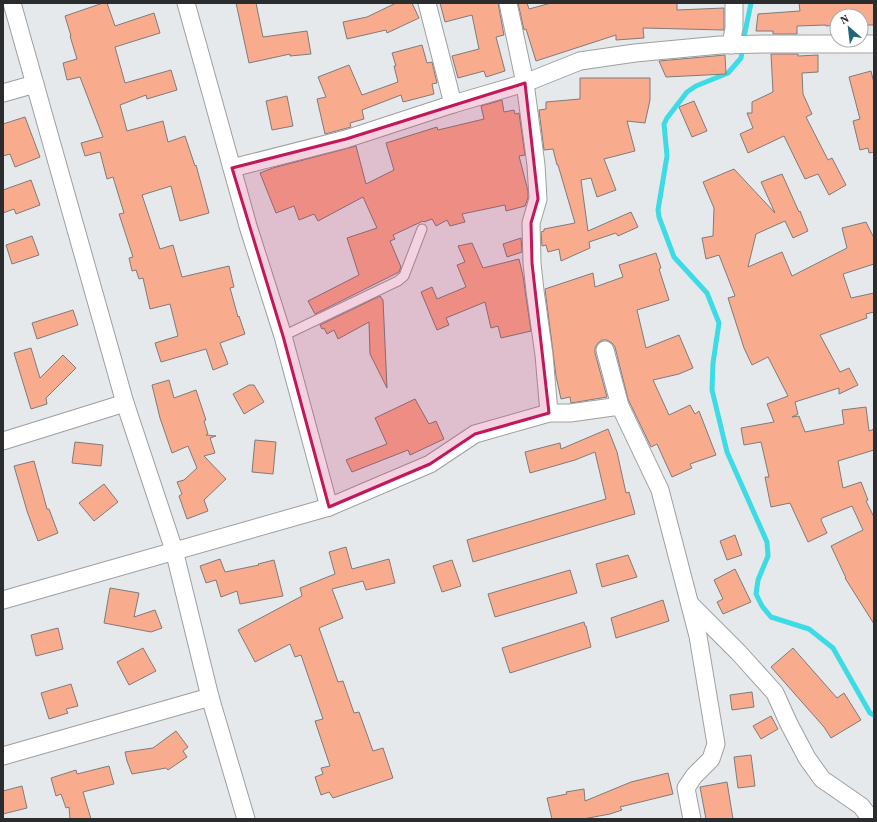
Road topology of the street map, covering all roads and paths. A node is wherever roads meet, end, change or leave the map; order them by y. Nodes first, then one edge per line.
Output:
1 (12, 3) edge
2 (186, 3) edge
3 (427, 3) edge
4 (508, 3) edge
5 (734, 3) edge
6 (874, 44) edge
7 (731, 45) junction
8 (525, 82) junction
9 (35, 84) junction
10 (3, 93) edge
11 (453, 104) junction
12 (232, 168) junction
13 (422, 229) dead end
14 (283, 336) junction
15 (606, 350) dead end
16 (125, 403) junction
17 (620, 406) junction
18 (549, 413) junction
19 (3, 441) edge
20 (329, 507) junction
21 (174, 550) junction
22 (3, 600) edge
23 (690, 604) junction
24 (210, 697) junction
25 (3, 756) edge
26 (246, 819) edge
27 (692, 819) edge
28 (871, 819) edge

1 - 9 street
2 - 12 street
3 - 11 street
4 - 8 street
5 - 7 street
6 - 7 street
7 - 8 street
8 - 11 street
8 - 18 street
9 - 10 street
9 - 16 street
11 - 12 street
12 - 14 street
13 - 14 lane
14 - 20 street
15 - 17 street
16 - 19 street
16 - 21 street
17 - 18 street
17 - 23 street
18 - 20 street
20 - 21 street
21 - 22 street
21 - 24 street
23 - 27 street
23 - 28 street
24 - 25 street
24 - 26 street

